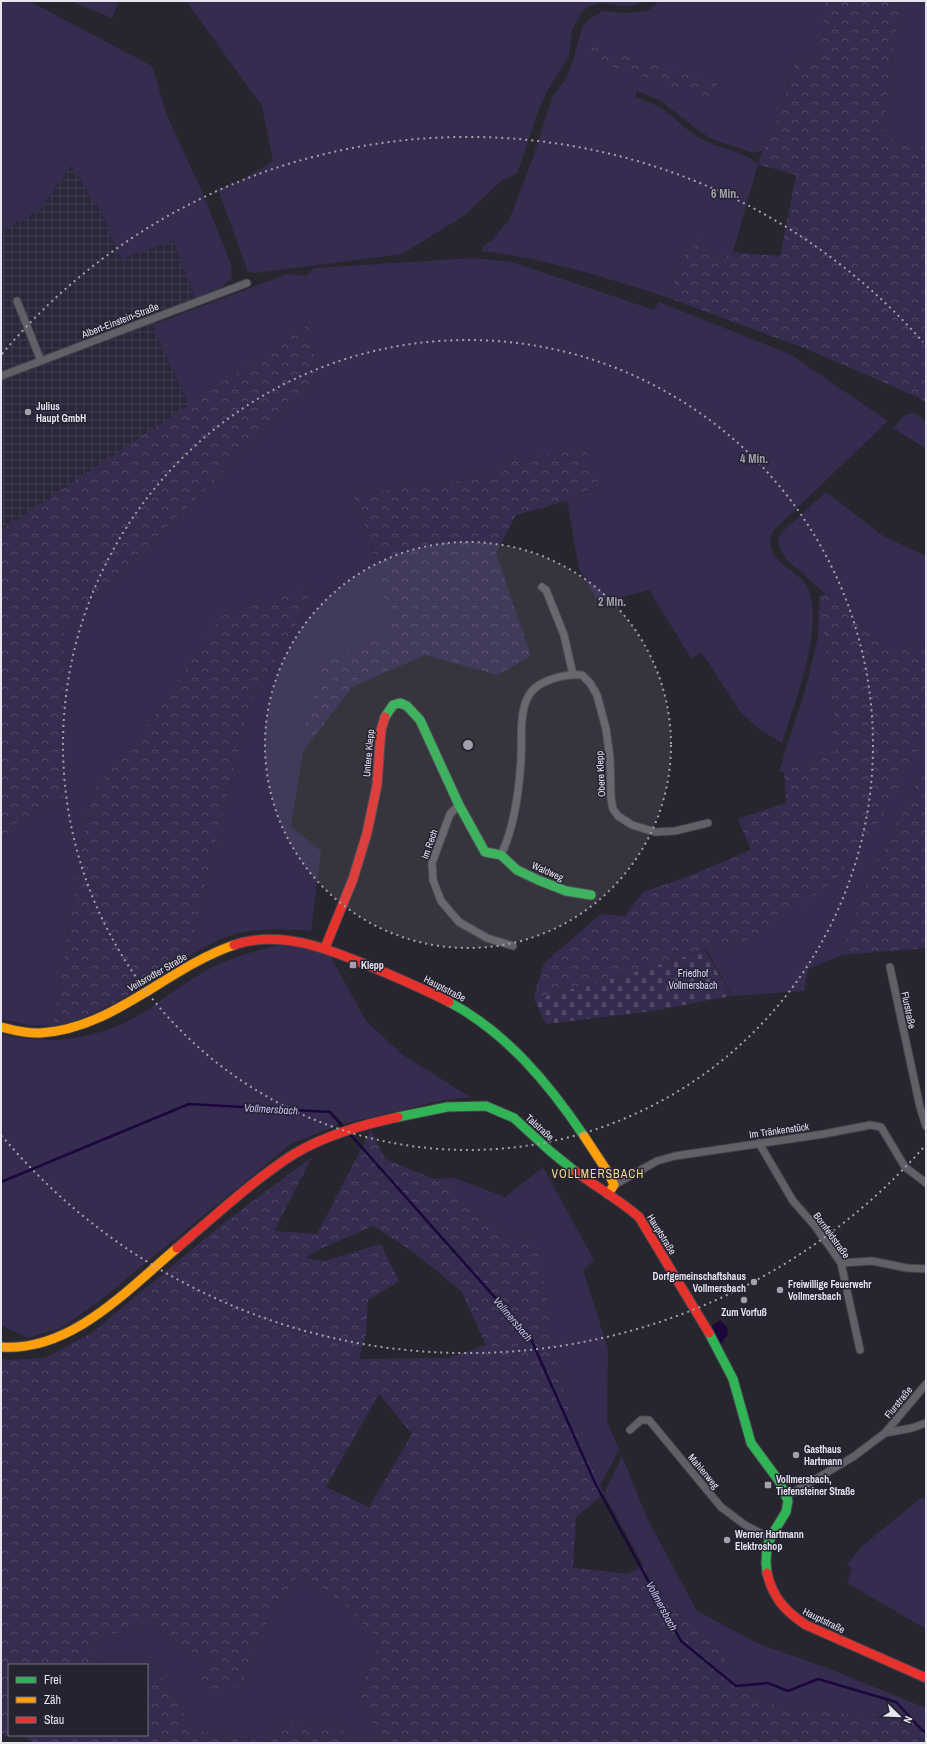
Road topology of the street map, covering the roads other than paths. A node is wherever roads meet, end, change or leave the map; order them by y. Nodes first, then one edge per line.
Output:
1 (247, 282) dead end
2 (17, 301) dead end
3 (41, 361) junction
4 (1, 376) edge
5 (542, 587) dead end
6 (572, 675) junction
7 (459, 805) junction
8 (708, 823) dead end
9 (501, 855) junction
10 (591, 895) dead end
11 (513, 946) dead end
12 (325, 948) junction
13 (890, 967) dead end
14 (1, 1027) edge
15 (926, 1126) edge
16 (759, 1143) junction
17 (926, 1183) edge
18 (614, 1185) junction
19 (608, 1194) junction
20 (841, 1263) junction
21 (926, 1269) edge
22 (1, 1347) edge
23 (860, 1350) dead end
24 (926, 1384) edge
25 (926, 1423) edge
26 (630, 1430) dead end
27 (885, 1433) junction
28 (787, 1496) junction
29 (770, 1538) junction
30 (926, 1678) edge

1 - 3 street, Albert-Einstein-Straße
2 - 3 street
3 - 4 street, Albert-Einstein-Straße
5 - 6 street
6 - 8 street, Obere Klepp
6 - 9 street
7 - 9 main road, Untere Klepp
7 - 11 street, Im Rech
7 - 12 main road, Untere Klepp
9 - 10 main road, Waldweg
12 - 14 main road, Veitsrodter Straße
12 - 18 main road, Hauptstraße
13 - 15 street, Flurstraße
16 - 17 street, Im Tränkenstück
16 - 18 street, Im Tränkenstück
16 - 20 street, Bornfeldstraße
18 - 19 main road
19 - 22 main road, Talstraße
19 - 28 main road, Hauptstraße
20 - 21 street
20 - 23 street, Bornfeldstraße
24 - 27 street, Flurstraße
25 - 27 street
26 - 29 street, Mahlenweg
27 - 28 street
28 - 29 main road, Hauptstraße
29 - 30 main road, Hauptstraße

